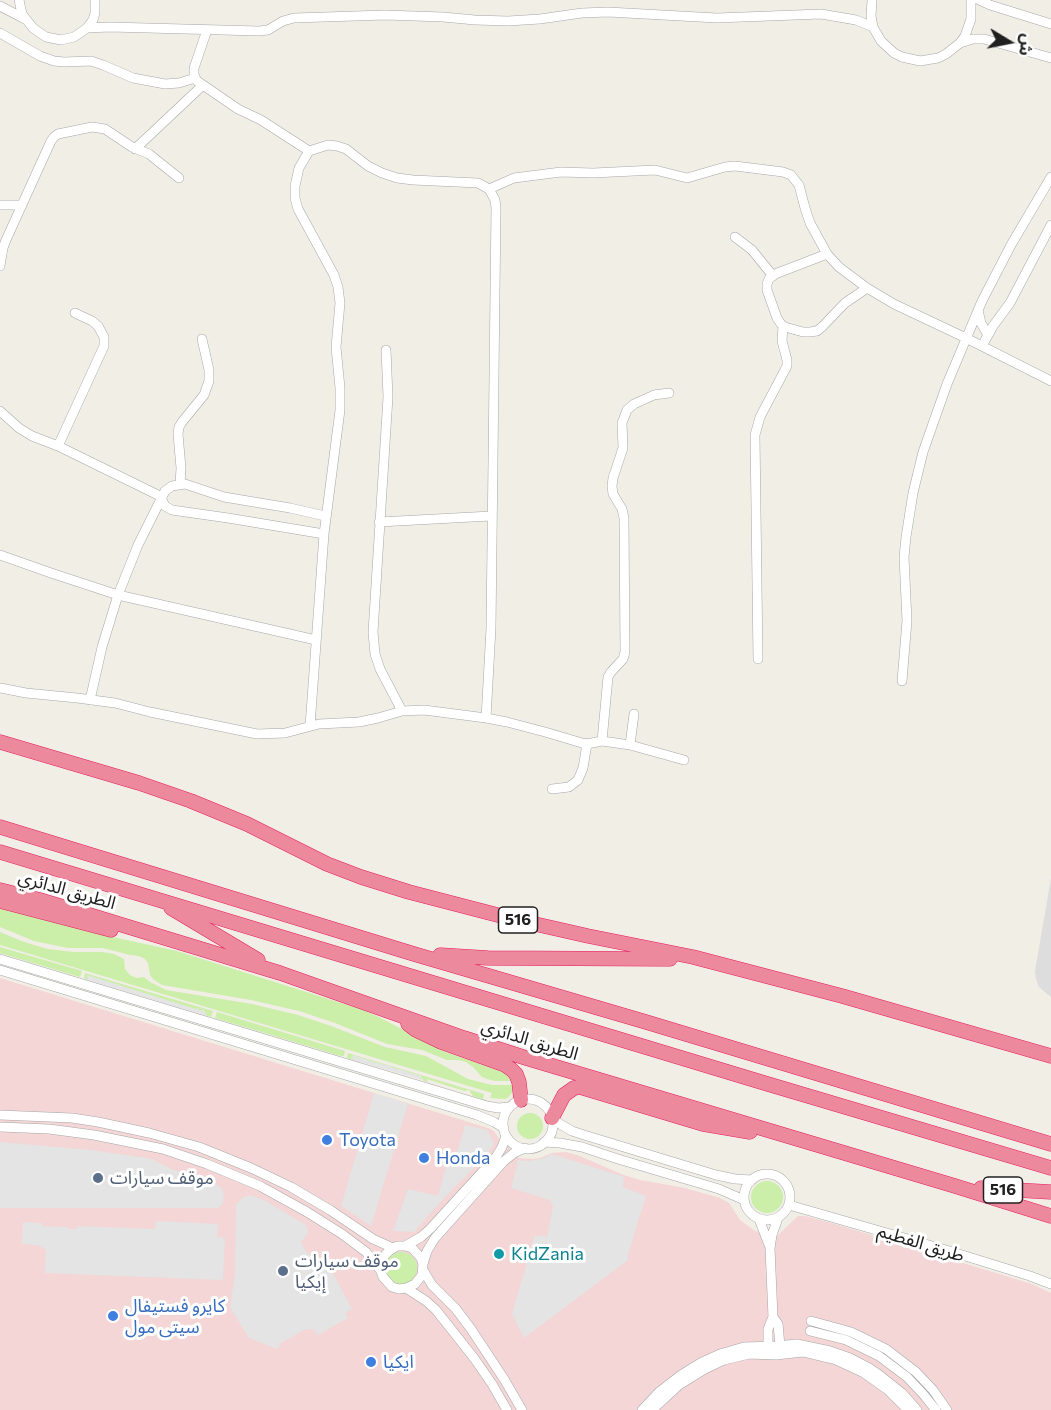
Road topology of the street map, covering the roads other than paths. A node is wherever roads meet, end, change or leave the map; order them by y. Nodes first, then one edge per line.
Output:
1 (19, 0) edge
2 (95, 0) edge
3 (971, 0) edge
4 (979, 0) edge
5 (871, 3) edge
6 (0, 6) edge
7 (95, 13) junction
8 (25, 19) junction
9 (851, 19) junction
10 (1051, 24) edge
11 (111, 27) junction
12 (873, 27) junction
13 (87, 28) junction
14 (207, 30) junction
15 (0, 33) edge
16 (960, 43) junction
17 (1051, 58) edge
18 (199, 82) junction
19 (135, 149) junction
20 (309, 151) junction
21 (1051, 177) edge
22 (180, 178) dead end
23 (489, 189) junction
24 (0, 205) edge
25 (22, 205) junction
26 (1051, 225) edge
27 (735, 237) dead end
28 (1047, 245) edge
29 (827, 254) junction
30 (0, 266) edge
31 (773, 276) junction
32 (867, 288) junction
33 (978, 310) junction
34 (75, 313) dead end
35 (783, 326) junction
36 (988, 335) junction
37 (966, 338) junction
38 (202, 339) dead end
39 (982, 346) junction
40 (386, 350) dead end
41 (1051, 381) edge
42 (669, 393) dead end
43 (1, 414) edge
44 (58, 446) junction
45 (180, 484) junction
46 (162, 496) junction
47 (326, 516) junction
48 (491, 516) junction
49 (379, 522) junction
50 (324, 534) junction
51 (0, 555) edge
52 (118, 595) junction
53 (316, 640) junction
54 (758, 659) dead end
55 (902, 681) dead end
56 (0, 688) edge
57 (90, 700) junction
58 (402, 711) junction
59 (634, 714) dead end
60 (486, 718) junction
61 (310, 726) junction
62 (602, 741) junction
63 (0, 742) edge
64 (587, 744) junction
65 (630, 745) junction
66 (684, 760) dead end
67 (552, 789) dead end
68 (0, 827) edge
69 (0, 852) edge
70 (0, 891) edge
71 (157, 899) junction
72 (0, 901) edge
73 (146, 932) junction
74 (414, 954) junction
75 (693, 957) junction
76 (0, 959) edge
77 (0, 970) edge
78 (280, 973) junction
79 (395, 1014) junction
80 (1051, 1056) edge
81 (515, 1103) junction
82 (0, 1115) edge
83 (553, 1119) junction
84 (0, 1127) edge
85 (505, 1132) junction
86 (776, 1133) junction
87 (544, 1142) junction
88 (1051, 1144) edge
89 (525, 1148) junction
90 (1051, 1168) edge
91 (752, 1180) junction
92 (955, 1186) junction
93 (1051, 1192) edge
94 (744, 1200) junction
95 (789, 1205) junction
96 (1051, 1216) edge
97 (778, 1218) junction
98 (759, 1219) junction
99 (405, 1246) junction
100 (393, 1248) junction
101 (770, 1248) junction
102 (423, 1267) junction
103 (381, 1270) junction
104 (1051, 1284) edge
105 (406, 1288) junction
106 (773, 1317) junction
107 (768, 1346) junction
108 (780, 1346) junction
109 (819, 1352) junction
110 (694, 1371) junction
111 (891, 1388) junction
112 (507, 1410) edge
113 (522, 1410) edge
114 (642, 1410) edge
115 (652, 1410) edge
116 (908, 1410) edge
117 (917, 1410) edge
118 (936, 1410) edge
119 (947, 1410) edge

1 - 8 street
2 - 7 street
3 - 16 street
4 - 10 street
5 - 9 street
5 - 12 street
6 - 8 street
7 - 11 street
7 - 13 street
8 - 13 street
9 - 12 street
9 - 14 street
11 - 13 street
11 - 14 street
12 - 16 street
14 - 18 street
15 - 18 street
16 - 17 street
18 - 19 street
18 - 20 street
19 - 22 street
19 - 25 street
20 - 23 street
20 - 47 street
21 - 33 street
23 - 29 street
23 - 48 street
24 - 25 street
25 - 30 street
26 - 28 street
27 - 31 street
28 - 36 street
29 - 31 street
29 - 32 street
31 - 35 street
32 - 35 street
32 - 37 street
33 - 36 street
33 - 37 street
34 - 44 street
35 - 54 street
36 - 39 street
37 - 39 street
37 - 55 street
38 - 45 street
39 - 41 street
40 - 49 street
42 - 62 street
43 - 44 street
44 - 46 street
45 - 46 street
45 - 47 street
46 - 50 street
46 - 52 street
47 - 50 street
48 - 49 street
48 - 60 street
49 - 58 street
50 - 53 street
51 - 52 street
52 - 53 street
52 - 57 street
53 - 61 street
56 - 57 street
57 - 61 street
58 - 60 street
58 - 61 street
59 - 65 street
60 - 64 street
62 - 64 street
62 - 65 street
63 - 75 highway, 516
64 - 67 street
65 - 66 street
68 - 74 highway, 516
69 - 71 highway, الطريق الدائري / 516
70 - 73 highway, الطريق الدائري / 516
71 - 78 highway, 516
71 - 90 highway, الطريق الدائري / 516
72 - 73 highway
73 - 78 highway, الطريق الدائري / 516
74 - 75 highway, 516
74 - 88 highway, 516
75 - 80 highway, 516
76 - 81 street
77 - 85 street
78 - 79 highway, الطريق الدائري / 516
79 - 81 highway
79 - 86 highway, الطريق الدائري / 516
81 - 83 street
81 - 85 street
82 - 100 street
83 - 86 highway
83 - 87 street
83 - 91 street
84 - 103 street
85 - 89 street
85 - 99 street
86 - 92 highway, الطريق الدائري / 516
87 - 89 street
87 - 94 street
89 - 102 street
91 - 94 street
91 - 95 street
92 - 93 highway, 516
92 - 96 highway, الطريق الدائري / 516
94 - 98 street
95 - 97 street
95 - 104 street, طريق الفطيم
97 - 98 street
97 - 101 street
98 - 101 street
99 - 100 street
99 - 102 street
100 - 103 street
101 - 106 street
102 - 105 street
102 - 113 street
103 - 105 street
105 - 112 street
106 - 107 street
106 - 108 street
107 - 108 street
107 - 110 street
108 - 109 street
109 - 110 street
109 - 111 street
110 - 114 street
110 - 115 street
111 - 116 street
111 - 117 street
118 - 119 street

